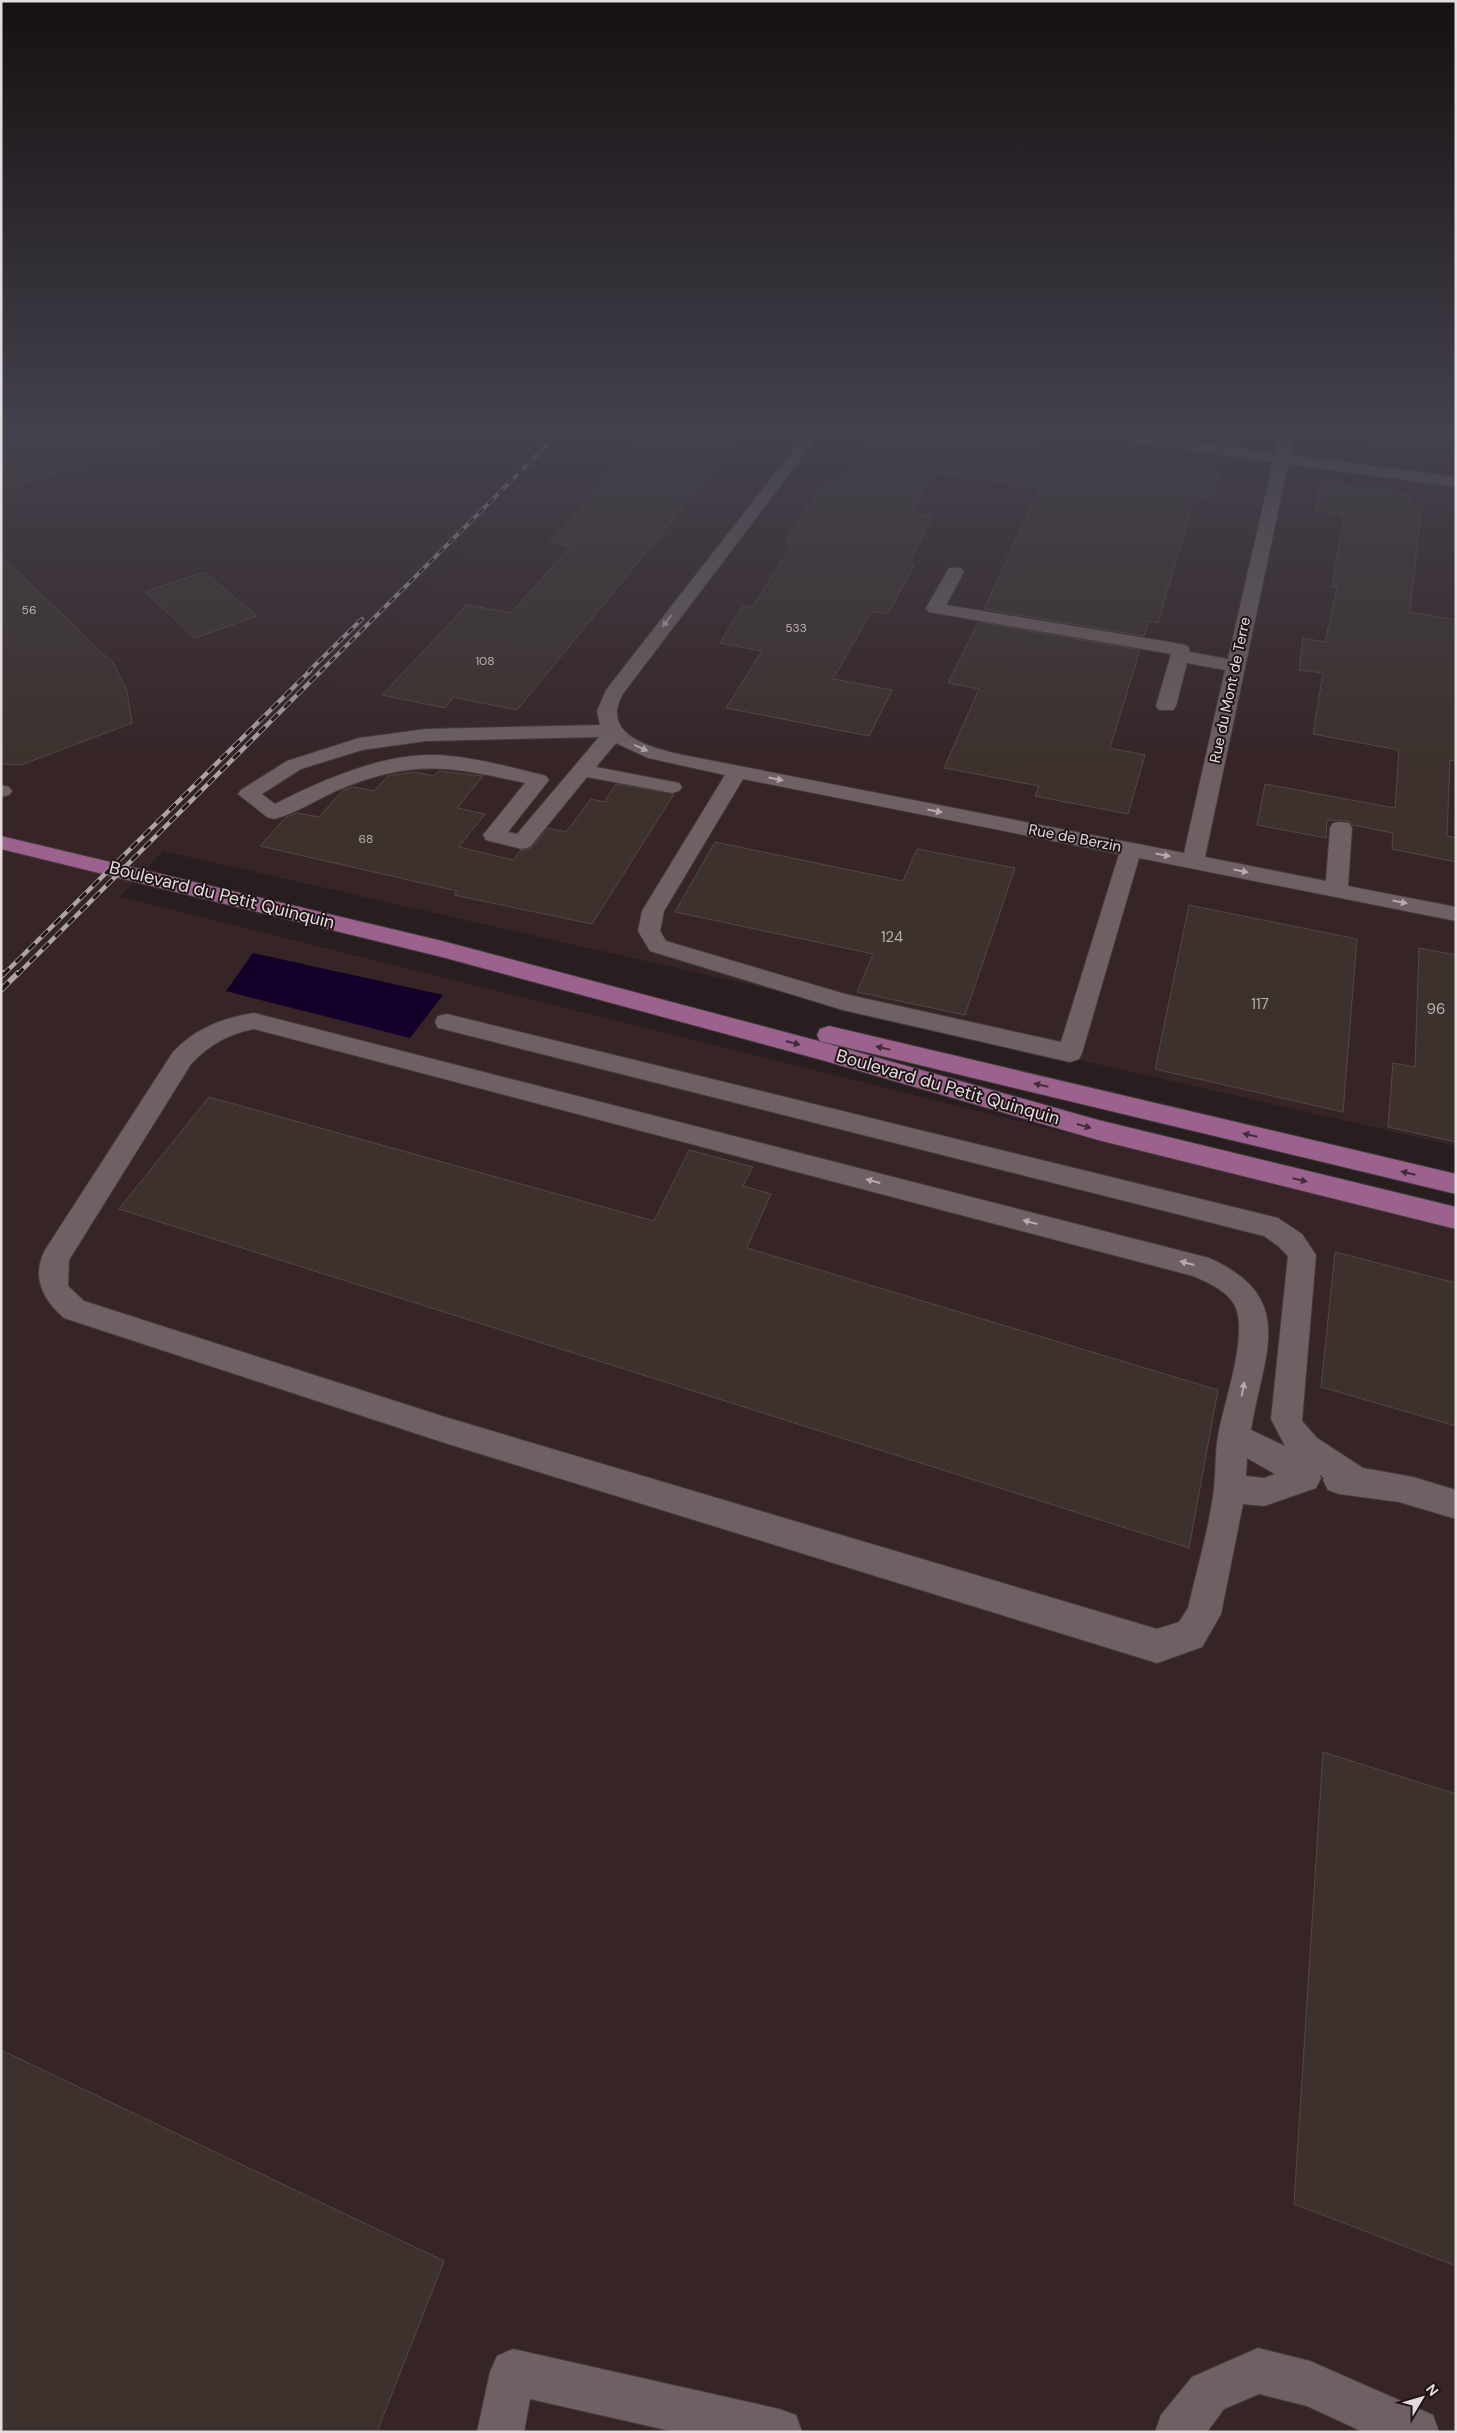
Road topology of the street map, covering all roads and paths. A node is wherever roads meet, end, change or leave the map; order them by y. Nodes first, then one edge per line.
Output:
1 (728, 545) edge
2 (1262, 545) edge
3 (955, 572) dead end
4 (1179, 656) junction
5 (1236, 666) junction
6 (1166, 706) dead end
7 (615, 731) junction
8 (582, 770) junction
9 (737, 772) junction
10 (672, 787) dead end
11 (1341, 828) dead end
12 (1, 842) edge
13 (1131, 849) junction
14 (1193, 861) junction
15 (1337, 890) junction
16 (1456, 914) edge
17 (442, 948) junction
18 (447, 1022) dead end
19 (1456, 1184) edge
20 (1456, 1218) edge
21 (1233, 1436) junction
22 (1306, 1478) junction
23 (1358, 1481) junction
24 (1230, 1489) junction
25 (1456, 1505) edge
26 (500, 2432) edge
27 (779, 2432) edge
28 (1178, 2432) edge
29 (1416, 2432) edge

1 -> 7 street
2 - 5 street, Rue du Mont de Terre
3 - 4 street
4 - 5 street
4 - 6 street
5 - 14 street, Rue du Mont de Terre
7 - 8 street
7 - 8 street
7 -> 9 street, Rue de Berzin
8 - 10 street
9 -> 13 street, Rue de Berzin
9 - 13 street
11 - 15 street
12 - 17 main road, Boulevard du Petit Quinquin
13 -> 14 street, Rue de Berzin
14 -> 15 street, Rue de Berzin
15 -> 16 street, Rue de Berzin
19 -> 17 main road, Boulevard du Petit Quinquin
17 -> 20 main road, Boulevard du Petit Quinquin
18 - 23 street
21 - 22 street
21 - 24 street
21 -> 24 street
22 - 23 street
22 - 24 street
23 - 25 street
26 - 27 street
28 - 29 street

